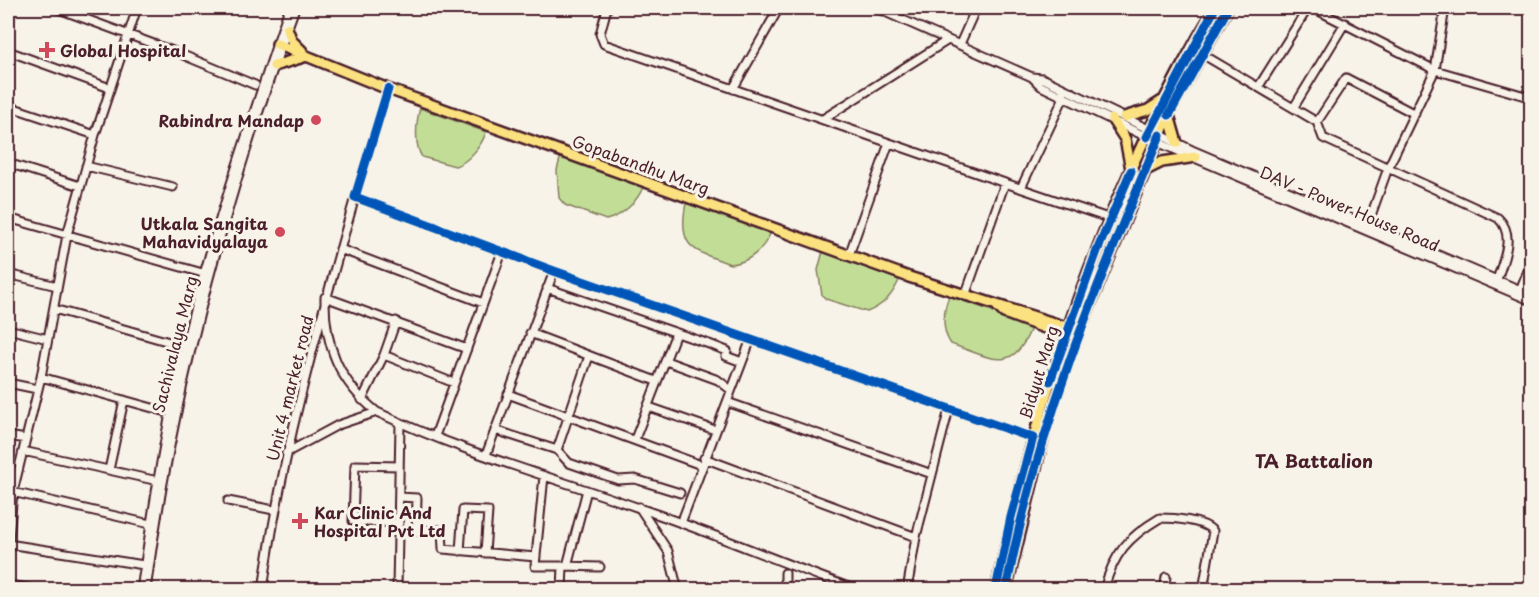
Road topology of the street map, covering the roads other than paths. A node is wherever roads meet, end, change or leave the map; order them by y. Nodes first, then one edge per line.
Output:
1 (56, 8) edge
2 (137, 8) edge
3 (289, 8) edge
4 (295, 8) edge
5 (607, 8) edge
6 (779, 8) edge
7 (876, 8) edge
8 (976, 8) edge
9 (1215, 8) edge
10 (1228, 8) edge
11 (1310, 8) edge
12 (1445, 8) edge
13 (1345, 23) junction
14 (288, 28) junction
15 (127, 35) junction
16 (948, 40) junction
17 (960, 44) junction
18 (279, 45) junction
19 (8, 51) edge
20 (1202, 54) junction
21 (307, 56) junction
22 (274, 66) junction
23 (1435, 70) junction
24 (255, 85) dead end
25 (1259, 86) junction
26 (110, 88) junction
27 (388, 89) junction
28 (733, 89) junction
29 (1065, 93) junction
30 (1532, 98) edge
31 (1165, 99) junction
32 (8, 106) edge
33 (1294, 108) junction
34 (1415, 114) junction
35 (1169, 115) junction
36 (1124, 117) junction
37 (1112, 118) junction
38 (823, 119) junction
39 (1317, 122) junction
40 (1148, 133) junction
41 (95, 135) junction
42 (1159, 139) junction
43 (889, 143) junction
44 (1177, 143) junction
45 (1196, 157) junction
46 (8, 163) edge
47 (86, 166) junction
48 (1388, 168) junction
49 (1131, 171) junction
50 (1144, 171) junction
51 (1005, 183) junction
52 (80, 186) junction
53 (173, 186) dead end
54 (1021, 188) junction
55 (355, 197) junction
56 (8, 218) edge
57 (1110, 219) junction
58 (1368, 224) junction
59 (67, 235) junction
60 (340, 249) junction
61 (502, 252) junction
62 (849, 255) junction
63 (1532, 260) edge
64 (554, 271) junction
65 (8, 274) edge
66 (206, 274) junction
67 (1497, 280) junction
68 (57, 286) junction
69 (548, 288) junction
70 (1520, 290) junction
71 (1532, 295) edge
72 (965, 296) junction
73 (325, 297) junction
74 (1532, 302) edge
75 (483, 303) junction
76 (54, 309) junction
77 (396, 321) junction
78 (8, 329) edge
79 (1066, 331) junction
80 (530, 333) junction
81 (676, 333) junction
82 (1078, 335) junction
83 (48, 339) junction
84 (751, 339) junction
85 (187, 347) junction
86 (467, 349) junction
87 (384, 355) junction
88 (590, 356) junction
89 (666, 362) junction
90 (742, 362) junction
91 (42, 376) junction
92 (656, 381) junction
93 (8, 383) edge
94 (454, 383) junction
95 (37, 390) junction
96 (731, 390) junction
97 (508, 394) junction
98 (124, 400) junction
99 (362, 400) junction
100 (727, 402) junction
101 (649, 407) junction
102 (949, 409) junction
103 (377, 412) junction
104 (173, 414) junction
105 (568, 417) junction
106 (400, 423) junction
107 (495, 430) junction
108 (715, 430) junction
109 (8, 436) edge
110 (435, 436) junction
111 (1033, 438) junction
112 (635, 439) junction
113 (26, 440) junction
114 (557, 450) junction
115 (23, 451) junction
116 (286, 453) junction
117 (486, 455) junction
118 (703, 462) junction
119 (399, 466) junction
120 (109, 470) junction
121 (932, 474) junction
122 (544, 476) junction
123 (158, 481) junction
124 (587, 490) junction
125 (10, 491) edge
126 (680, 493) dead end
127 (399, 497) junction
128 (228, 501) dead end
129 (639, 507) junction
130 (274, 510) junction
131 (1011, 517) junction
132 (1023, 520) junction
133 (399, 523) junction
134 (681, 523) junction
135 (150, 524) junction
136 (916, 537) junction
137 (8, 544) edge
138 (8, 550) edge
139 (460, 551) junction
140 (485, 553) junction
141 (536, 557) junction
142 (144, 566) junction
143 (565, 566) junction
144 (600, 567) dead end
145 (785, 573) dead end
146 (1166, 578) dead end
147 (8, 585) edge
148 (40, 590) edge
149 (141, 590) edge
150 (146, 590) edge
151 (263, 590) edge
152 (397, 590) edge
153 (562, 590) edge
154 (678, 590) edge
155 (785, 590) edge
156 (857, 590) edge
157 (907, 590) edge
158 (996, 590) edge
159 (1006, 590) edge
160 (1104, 590) edge
161 (1164, 590) edge
162 (1203, 590) edge

1 - 15 street
2 - 15 street
3 - 18 street, Sachivalaya Marg
4 - 14 street, Sachivalaya Marg
5 - 28 street
6 - 28 street
7 - 16 street
8 - 17 street
9 - 31 main road, Bidyut Marg
10 - 20 main road, Bidyut Marg
11 - 13 street
11 - 25 street
12 - 23 street
13 - 23 street
13 - 33 street
14 - 18 street, Sachivalaya Marg
14 - 21 main road
15 - 24 street
15 - 26 street
16 - 17 street
16 - 38 street
17 - 29 street
18 - 21 main road, Gopabandhu Marg
18 - 22 street, Sachivalaya Marg
18 - 66 street, Sachivalaya Marg
19 - 26 street
20 - 25 street
20 - 35 main road, Bidyut Marg
21 - 22 main road
21 - 27 main road, Gopabandhu Marg
22 - 104 street, Sachivalaya Marg
23 - 30 street
23 - 34 street
25 - 33 street
26 - 41 street
27 - 55 street, Unit 4 market road
27 - 62 main road, Gopabandhu Marg
28 - 38 street
29 - 36 street
29 - 37 street
29 - 54 street
31 - 36 main road
31 - 40 main road, Bidyut Marg
32 - 41 street
33 - 39 street
34 - 39 street
34 - 48 street
35 - 42 main road, Bidyut Marg
35 - 44 main road
36 - 40 street
37 - 40 street
37 - 49 main road
38 - 43 street
39 - 48 street
40 - 42 street
40 - 49 main road, Bidyut Marg
41 - 47 street
42 - 44 street, DAV - Power House Road
42 - 45 street, DAV - Power House Road
42 - 50 main road, Bidyut Marg
43 - 51 street
43 - 62 street
44 - 58 street, DAV - Power House Road
45 - 50 main road
45 - 74 street, DAV - Power House Road
46 - 52 street
47 - 52 street
47 - 53 street
48 - 58 street
48 - 67 street
49 - 57 main road, Bidyut Marg
50 - 82 main road, Bidyut Marg
51 - 54 street
51 - 72 street
52 - 59 street
54 - 57 street
55 - 60 street, Unit 4 market road
55 - 61 street
56 - 59 street
57 - 79 main road, Bidyut Marg
58 - 67 street, DAV - Power House Road
59 - 66 street
59 - 68 street
60 - 73 street, Unit 4 market road
60 - 75 street
61 - 64 street
61 - 75 street
62 - 72 main road, Gopabandhu Marg
63 - 70 street
64 - 69 street
64 - 84 street
65 - 68 street
66 - 85 street, Sachivalaya Marg
67 - 70 street, DAV - Power House Road
68 - 76 street
69 - 80 street
69 - 81 street
70 - 71 street, DAV - Power House Road
72 - 79 main road, Gopabandhu Marg
73 - 77 street
73 - 99 street
73 - 116 street, Unit 4 market road
75 - 86 street
76 - 83 street
76 - 85 street
77 - 86 street
77 - 87 street
78 - 83 street
79 - 82 main road, Gopabandhu Marg
79 - 111 main road, Bidyut Marg
80 - 88 street
80 - 97 street
81 - 89 street
81 - 90 street
82 - 132 main road, Bidyut Marg
83 - 91 street
84 - 90 street
84 - 102 street
85 - 104 street, Sachivalaya Marg
86 - 94 street
87 - 94 street
87 - 99 street
88 - 92 street
88 - 105 street
89 - 92 street
89 - 96 street
90 - 96 street
91 - 95 street
91 - 98 street
92 - 101 street
93 - 95 street
94 - 110 street
95 - 113 street
96 - 100 street
97 - 105 street
97 - 107 street
98 - 104 street
98 - 120 street
99 - 103 street
100 - 108 street
100 - 121 street
101 - 108 street
101 - 112 street
102 - 111 street
102 - 121 street
103 - 106 street
103 - 116 street
104 - 123 street, Sachivalaya Marg
104 - 150 street, Sachivalaya Marg
105 - 112 street
105 - 114 street
106 - 110 street
106 - 119 street
107 - 114 street
107 - 117 street
108 - 118 street
109 - 113 street
110 - 117 street
111 - 131 main road, Bidyut Marg
112 - 118 street
113 - 115 street
114 - 126 street
115 - 120 street
115 - 125 street
116 - 130 street, Unit 4 market road
117 - 122 street
118 - 134 street
118 - 136 street
119 - 127 street
119 - 133 street
120 - 123 street
121 - 136 street
122 - 124 street
122 - 141 street
123 - 135 street, Sachivalaya Marg
124 - 129 street
124 - 143 street
125 - 135 street
125 - 137 street
127 - 133 street
127 - 139 street
128 - 130 street
129 - 134 street
129 - 154 street
130 - 151 street, Unit 4 market road
131 - 132 main road
131 - 158 main road, Bidyut Marg
132 - 159 main road, Bidyut Marg
133 - 152 street
134 - 156 street
135 - 142 street, Sachivalaya Marg
136 - 157 street
137 - 138 street
137 - 142 street
139 - 140 street
139 - 140 street
140 - 141 street
141 - 143 street
142 - 149 street, Sachivalaya Marg
143 - 144 street
143 - 153 street
145 - 155 street
146 - 161 street
147 - 148 street
160 - 162 street

